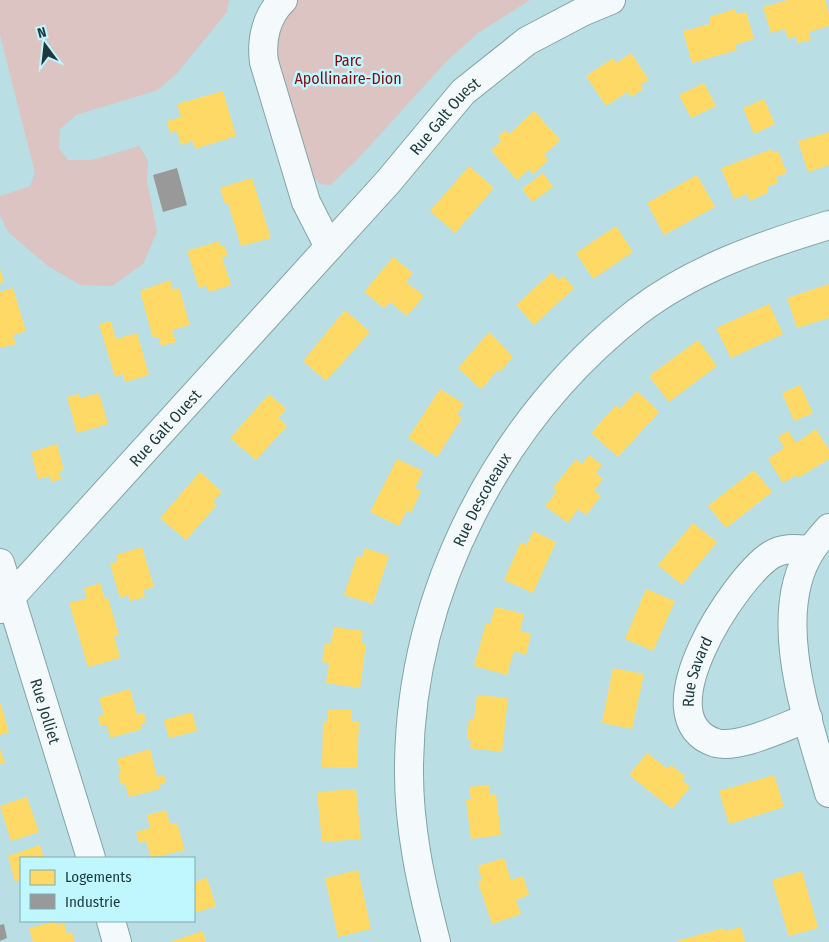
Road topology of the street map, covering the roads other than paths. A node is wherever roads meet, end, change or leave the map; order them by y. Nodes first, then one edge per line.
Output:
1 (283, 0) edge
2 (611, 0) edge
3 (579, 6) edge
4 (829, 225) edge
5 (329, 247) junction
6 (829, 528) edge
7 (811, 550) junction
8 (0, 564) edge
9 (5, 603) edge
10 (808, 718) junction
11 (829, 793) edge
12 (91, 857) edge
13 (111, 922) edge
14 (117, 942) edge
15 (436, 942) edge

1 - 5 street
2 - 3 street, Rue Galt Ouest
3 - 5 street, Rue Galt Ouest
4 - 15 street, Rue Descoteaux
5 - 9 street, Rue Galt Ouest
6 - 7 street
7 - 10 street
7 - 10 street, Rue Savard
8 - 9 street, Rue Jolliet
9 - 12 street, Rue Jolliet
10 - 11 street
13 - 14 street

